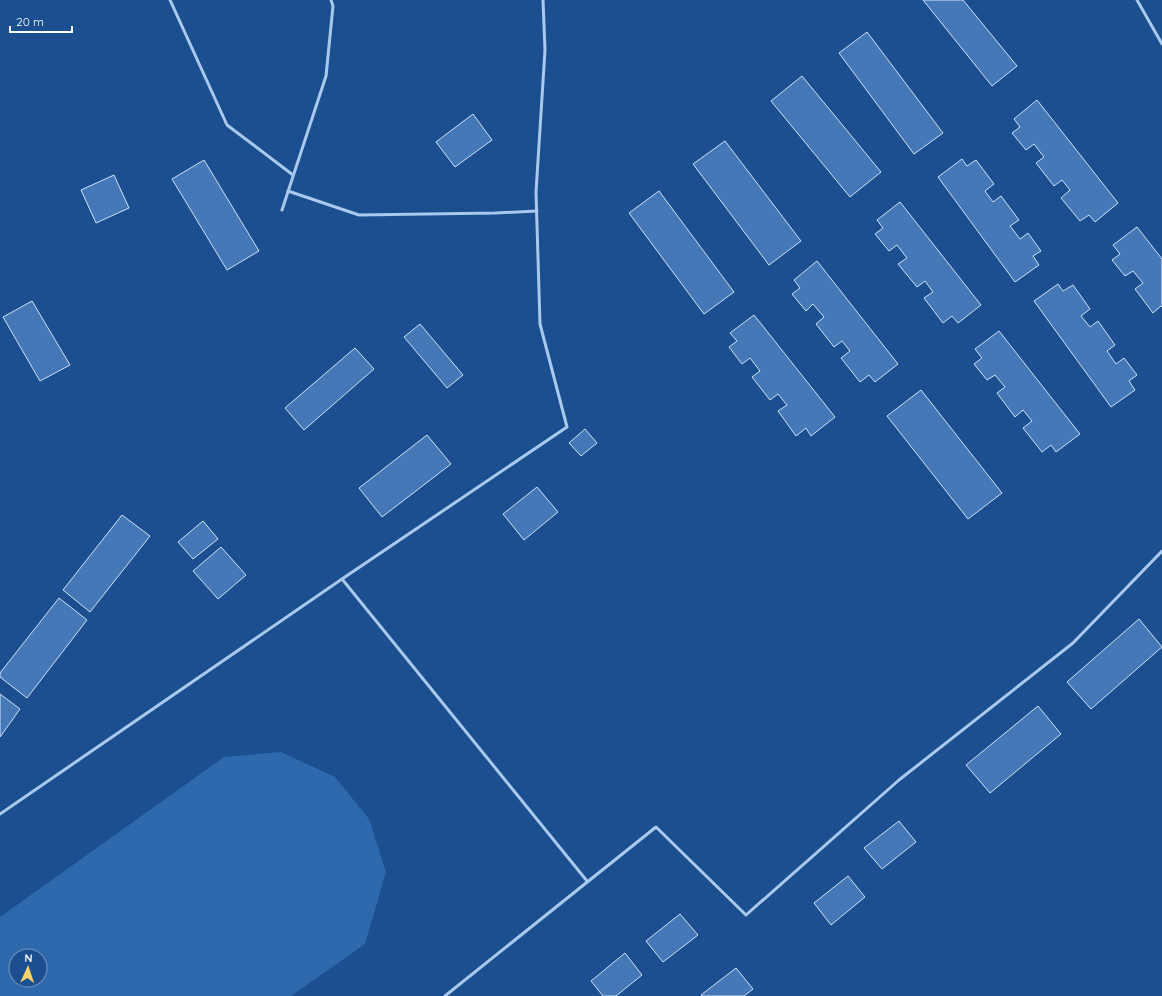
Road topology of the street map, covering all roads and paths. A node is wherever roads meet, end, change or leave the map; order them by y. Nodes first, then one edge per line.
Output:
1 (170, 0) edge
2 (331, 0) edge
3 (543, 0) edge
4 (1137, 0) edge
5 (1162, 44) edge
6 (294, 175) junction
7 (288, 191) junction
8 (282, 210) dead end
9 (537, 211) junction
10 (1162, 551) edge
11 (342, 579) junction
12 (0, 814) edge
13 (587, 881) junction
14 (445, 996) edge

1 - 6 lane
2 - 6 lane
3 - 9 lane
4 - 5 lane
6 - 7 lane
7 - 8 lane
7 - 9 lane
9 - 11 lane
10 - 13 lane
11 - 12 lane
11 - 13 lane
13 - 14 lane

